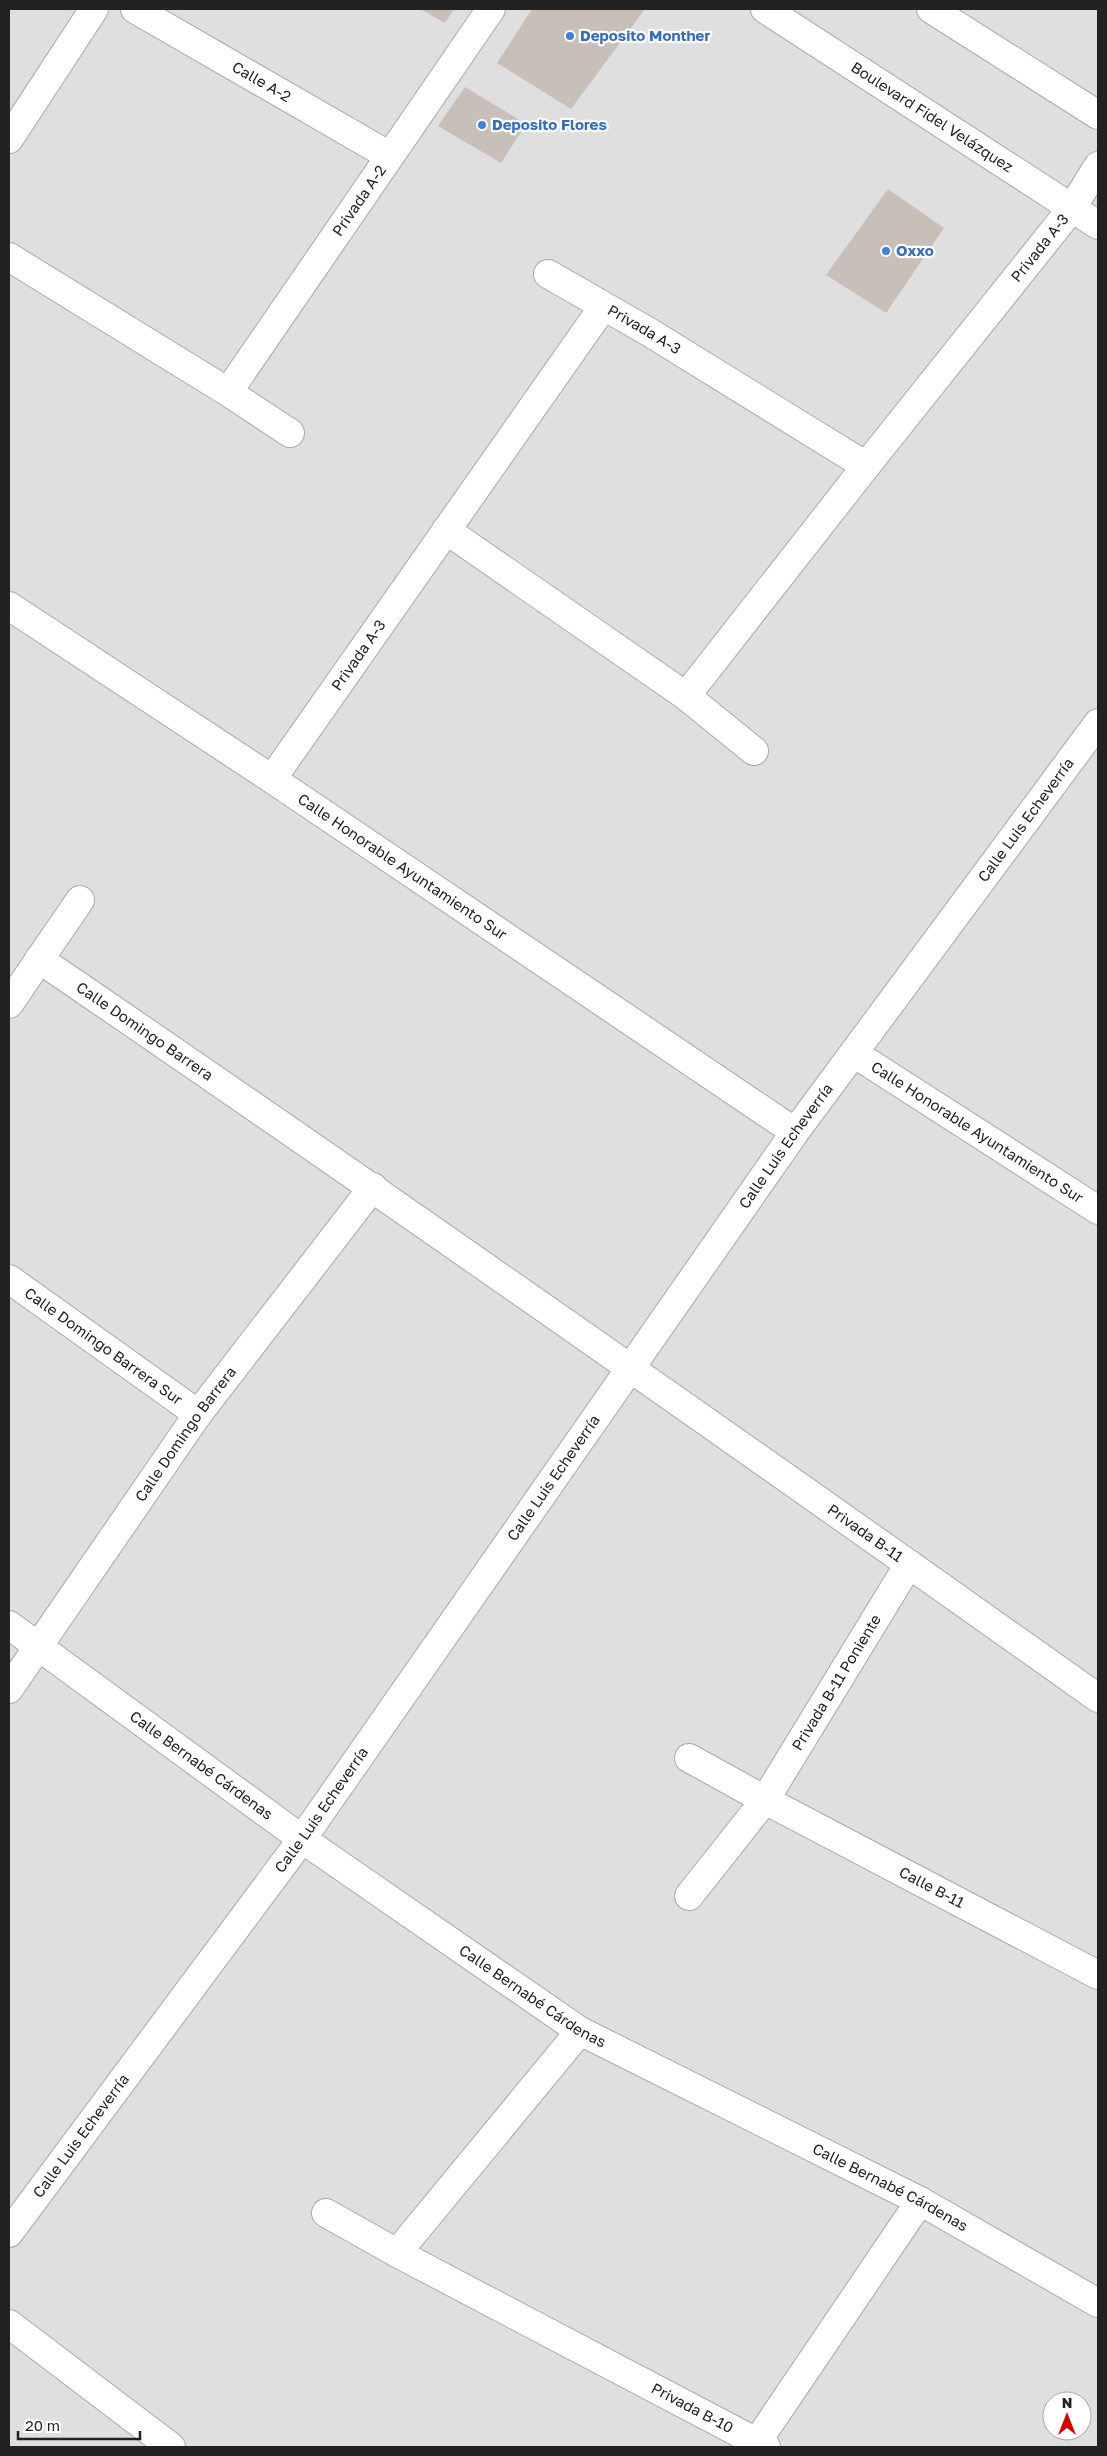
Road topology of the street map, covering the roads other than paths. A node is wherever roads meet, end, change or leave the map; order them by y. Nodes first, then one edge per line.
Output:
1 (94, 9) edge
2 (135, 9) edge
3 (491, 9) edge
4 (765, 9) edge
5 (931, 9) edge
6 (1098, 115) edge
7 (9, 139) edge
8 (388, 155) junction
9 (1098, 166) edge
10 (1072, 208) junction
11 (1098, 225) edge
12 (9, 257) edge
13 (548, 274) dead end
14 (603, 307) junction
15 (228, 392) junction
16 (290, 433) dead end
17 (866, 466) junction
18 (446, 530) junction
19 (9, 606) edge
20 (686, 696) junction
21 (1098, 723) edge
22 (754, 751) dead end
23 (272, 779) junction
24 (80, 900) dead end
25 (39, 959) junction
26 (9, 1004) edge
27 (855, 1054) junction
28 (795, 1132) junction
29 (373, 1187) junction
30 (1098, 1210) edge
31 (9, 1279) edge
32 (630, 1370) junction
33 (198, 1414) junction
34 (909, 1564) junction
35 (9, 1625) edge
36 (38, 1646) junction
37 (9, 1689) edge
38 (1098, 1698) edge
39 (689, 1758) dead end
40 (765, 1800) junction
41 (302, 1839) junction
42 (689, 1896) dead end
43 (1098, 1974) edge
44 (580, 2031) junction
45 (920, 2201) junction
46 (326, 2213) dead end
47 (9, 2233) edge
48 (397, 2253) junction
49 (1098, 2303) edge
50 (9, 2324) edge
51 (762, 2444) edge
52 (171, 2447) edge

1 - 7 street
2 - 8 street, Calle A-2
3 - 8 street, Privada A-2
4 - 10 street, Boulevard Fidel Velázquez
5 - 6 street
8 - 15 street, Privada A-2
9 - 10 street, Privada A-3
10 - 11 street, Boulevard Fidel Velázquez
10 - 17 street, Privada A-3
12 - 15 street
13 - 14 street
14 - 17 street, Privada A-3
14 - 18 street, Privada A-3
15 - 16 street
17 - 20 street, Privada A-3
18 - 20 street
18 - 23 street, Privada A-3
19 - 23 street, Calle Honorable Ayuntamiento Sur
20 - 22 street
21 - 27 street, Calle Luis Echeverría
23 - 28 street, Calle Honorable Ayuntamiento Sur
24 - 25 street
25 - 26 street
25 - 29 street, Calle Domingo Barrera
27 - 28 street, Calle Luis Echeverría
27 - 30 street, Calle Honorable Ayuntamiento Sur
28 - 32 street, Calle Luis Echeverría
29 - 32 street, Calle Domingo Barrera
29 - 33 street, Calle Domingo Barrera
31 - 33 street, Calle Domingo Barrera Sur
32 - 34 street, Privada B-11
32 - 41 street, Calle Luis Echeverría
33 - 36 street, Calle Domingo Barrera
34 - 38 street, Privada B-11
34 - 40 street, Privada B-11 Poniente
35 - 36 street, Calle Bernabé Cárdenas
36 - 37 street, Calle Domingo Barrera
36 - 41 street, Calle Bernabé Cárdenas
39 - 40 street
40 - 42 street, Privada B-11 Poniente
40 - 43 street, Calle B-11
41 - 44 street, Calle Bernabé Cárdenas
41 - 47 street, Calle Luis Echeverría
44 - 45 street, Calle Bernabé Cárdenas
44 - 48 street
45 - 49 street, Calle Bernabé Cárdenas
45 - 51 street, Privada B-10
46 - 48 street, Privada B-10
48 - 51 street, Privada B-10
50 - 52 street

